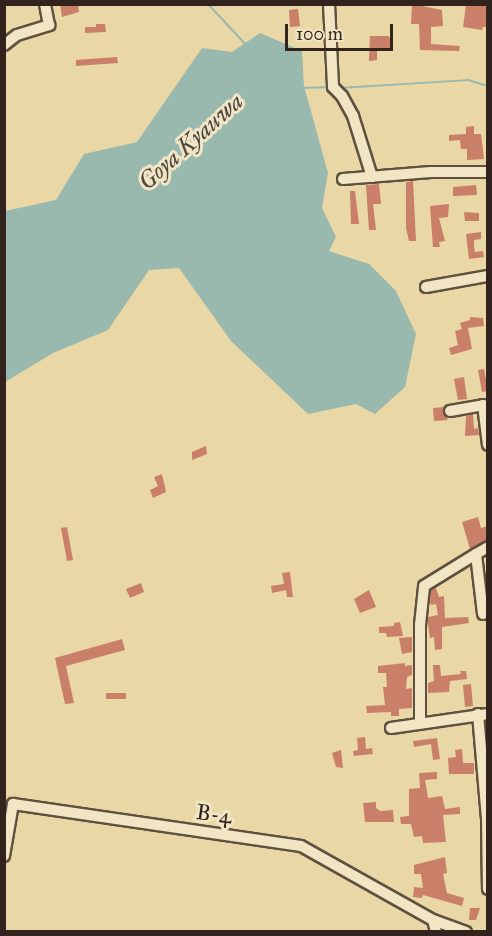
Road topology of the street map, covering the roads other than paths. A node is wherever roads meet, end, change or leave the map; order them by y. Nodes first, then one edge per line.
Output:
1 (45, 4) edge
2 (328, 4) edge
3 (4, 45) edge
4 (488, 172) edge
5 (372, 177) junction
6 (343, 178) dead end
7 (488, 276) edge
8 (426, 287) dead end
9 (450, 411) dead end
10 (488, 445) edge
11 (488, 547) edge
12 (476, 554) junction
13 (484, 584) edge
14 (483, 614) dead end
15 (483, 714) edge
16 (420, 723) junction
17 (392, 728) dead end
18 (9, 804) edge
19 (4, 856) edge
20 (488, 890) edge
21 (434, 926) edge
22 (466, 932) edge

1 - 3 street
2 - 5 street
4 - 5 street
5 - 6 street
7 - 8 street
9 - 10 street
11 - 12 street
12 - 13 street
12 - 16 street
13 - 14 street
15 - 16 street
15 - 20 street
16 - 17 street
18 - 19 street, B-4
18 - 21 street, B-4
21 - 22 street, B-4

